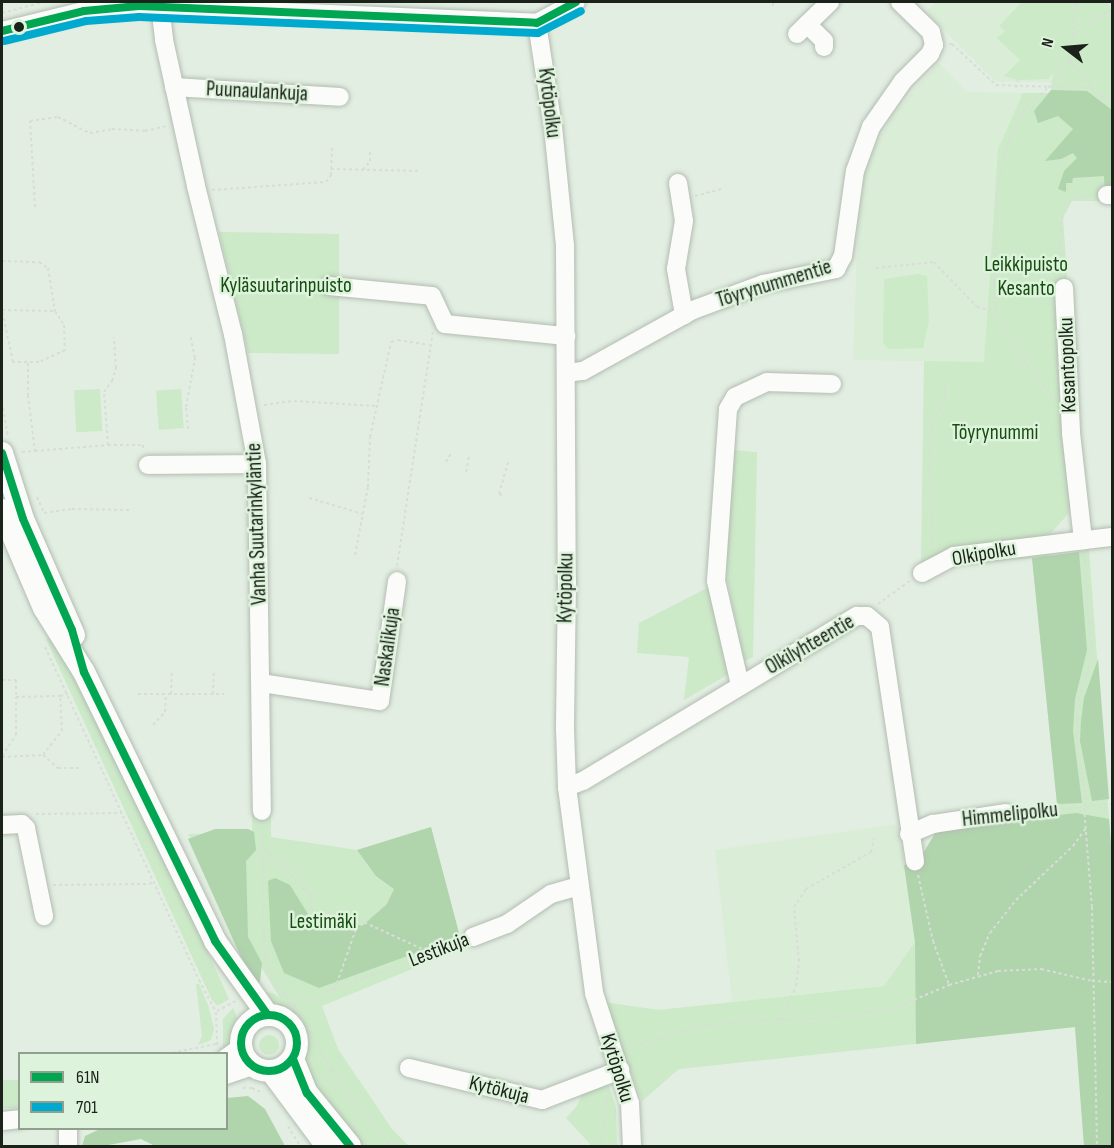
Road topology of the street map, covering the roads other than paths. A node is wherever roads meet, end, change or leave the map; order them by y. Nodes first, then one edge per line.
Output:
1 (576, 2) edge
2 (830, 2) edge
3 (900, 2) edge
4 (253, 5) edge
5 (160, 6) junction
6 (537, 23) junction
7 (2, 31) edge
8 (824, 47) dead end
9 (174, 87) junction
10 (340, 97) dead end
11 (680, 191) road end
12 (329, 286) road end
13 (1065, 288) road end
14 (684, 315) junction
15 (566, 336) junction
16 (566, 373) junction
17 (832, 384) dead end
18 (15, 450) edge
19 (257, 464) junction
20 (148, 465) road end
21 (11, 471) edge
22 (2, 510) edge
23 (1113, 537) edge
24 (1083, 540) junction
25 (928, 569) road end
26 (397, 581) road end
27 (84, 672) junction
28 (261, 683) junction
29 (740, 685) junction
30 (567, 787) junction
31 (262, 811) road end
32 (1006, 813) road end
33 (2, 825) edge
34 (909, 834) junction
35 (915, 861) road end
36 (579, 886) junction
37 (44, 916) dead end
38 (473, 937) road end
39 (257, 1019) junction
40 (293, 1059) junction
41 (236, 1061) edge
42 (618, 1064) junction
43 (409, 1068) dead end
44 (18, 1119) edge
45 (2, 1121) edge
46 (68, 1130) edge
47 (68, 1146) edge
48 (327, 1146) edge
49 (350, 1146) edge
50 (632, 1146) edge

1 - 6 street
2 - 8 street
3 - 14 street, Töyrynummentie
4 - 5 street
4 - 6 street
5 - 7 street
5 - 9 street, Vanha Suutarinkyläntie
6 - 15 street, Kytöpolku
9 - 10 street, Puunaulankuja
9 - 19 street, Vanha Suutarinkyläntie
11 - 14 street
12 - 15 street
13 - 24 street, Kesantopolku
14 - 16 street, Töyrynummentie
15 - 16 street, Kytöpolku
16 - 30 street, Kytöpolku
17 - 29 street
18 - 21 main road
19 - 20 street
19 - 28 street, Vanha Suutarinkyläntie
21 - 27 main road
22 - 27 main road
23 - 24 street, Olkipolku
24 - 25 street, Olkipolku
26 - 28 street, Naskalikuja
27 - 39 main road
28 - 31 street, Vanha Suutarinkyläntie
29 - 30 street, Olkilyhteentie
29 - 34 street, Olkilyhteentie
30 - 36 street, Kytöpolku
32 - 34 street, Himmelipolku
33 - 37 street
34 - 35 street, Olkilyhteentie
36 - 38 street, Lestikuja
36 - 42 street, Kytöpolku
39 - 40 main road
39 - 41 main road
40 - 41 main road
40 - 49 main road
41 - 48 main road
42 - 43 street, Kytökuja
42 - 50 street, Kytöpolku
44 - 45 street
46 - 47 street

